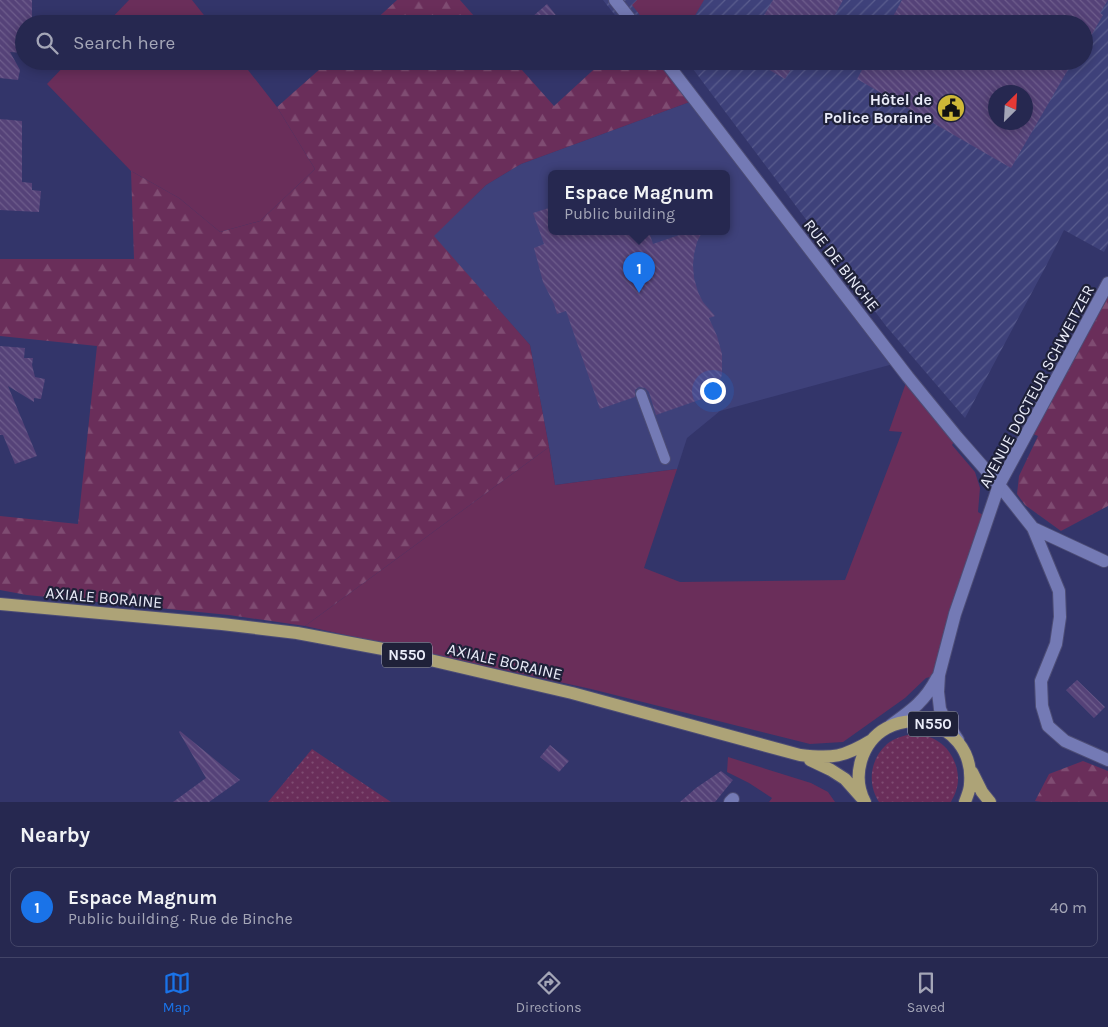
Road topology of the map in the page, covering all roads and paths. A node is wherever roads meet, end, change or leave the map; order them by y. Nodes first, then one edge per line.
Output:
1 (616, 0) edge
2 (627, 15) edge
3 (672, 70) edge
4 (1108, 283) edge
5 (641, 394) dead end
6 (665, 459) dead end
7 (999, 486) junction
8 (1033, 528) junction
9 (1104, 561) dead end
10 (1, 604) edge
11 (939, 676) junction
12 (887, 728) junction
13 (872, 740) junction
14 (961, 744) junction
15 (800, 755) junction
16 (1108, 760) edge
17 (970, 768) junction
18 (864, 801) edge
19 (965, 802) edge
20 (990, 802) edge

1 - 2 street
3 - 7 street, RUE DE BINCHE
4 - 7 street, AVENUE DOCTEUR SCHWEITZER
5 - 6 lane
7 - 8 street, RUE DE BINCHE
7 - 11 street, AVENUE DOCTEUR SCHWEITZER
8 - 9 street
8 - 16 street
10 - 15 main road, AXIALE BORAINE / N550
11 - 12 street
11 - 14 street
12 - 13 main road, AXIALE BORAINE / N550
12 - 14 main road, AXIALE BORAINE / N550
13 - 15 main road, AXIALE BORAINE / N550
13 - 18 main road, AXIALE BORAINE / N550
14 - 17 main road, N550
15 - 18 main road, N550
17 - 19 main road, N550
17 - 20 main road, N550

